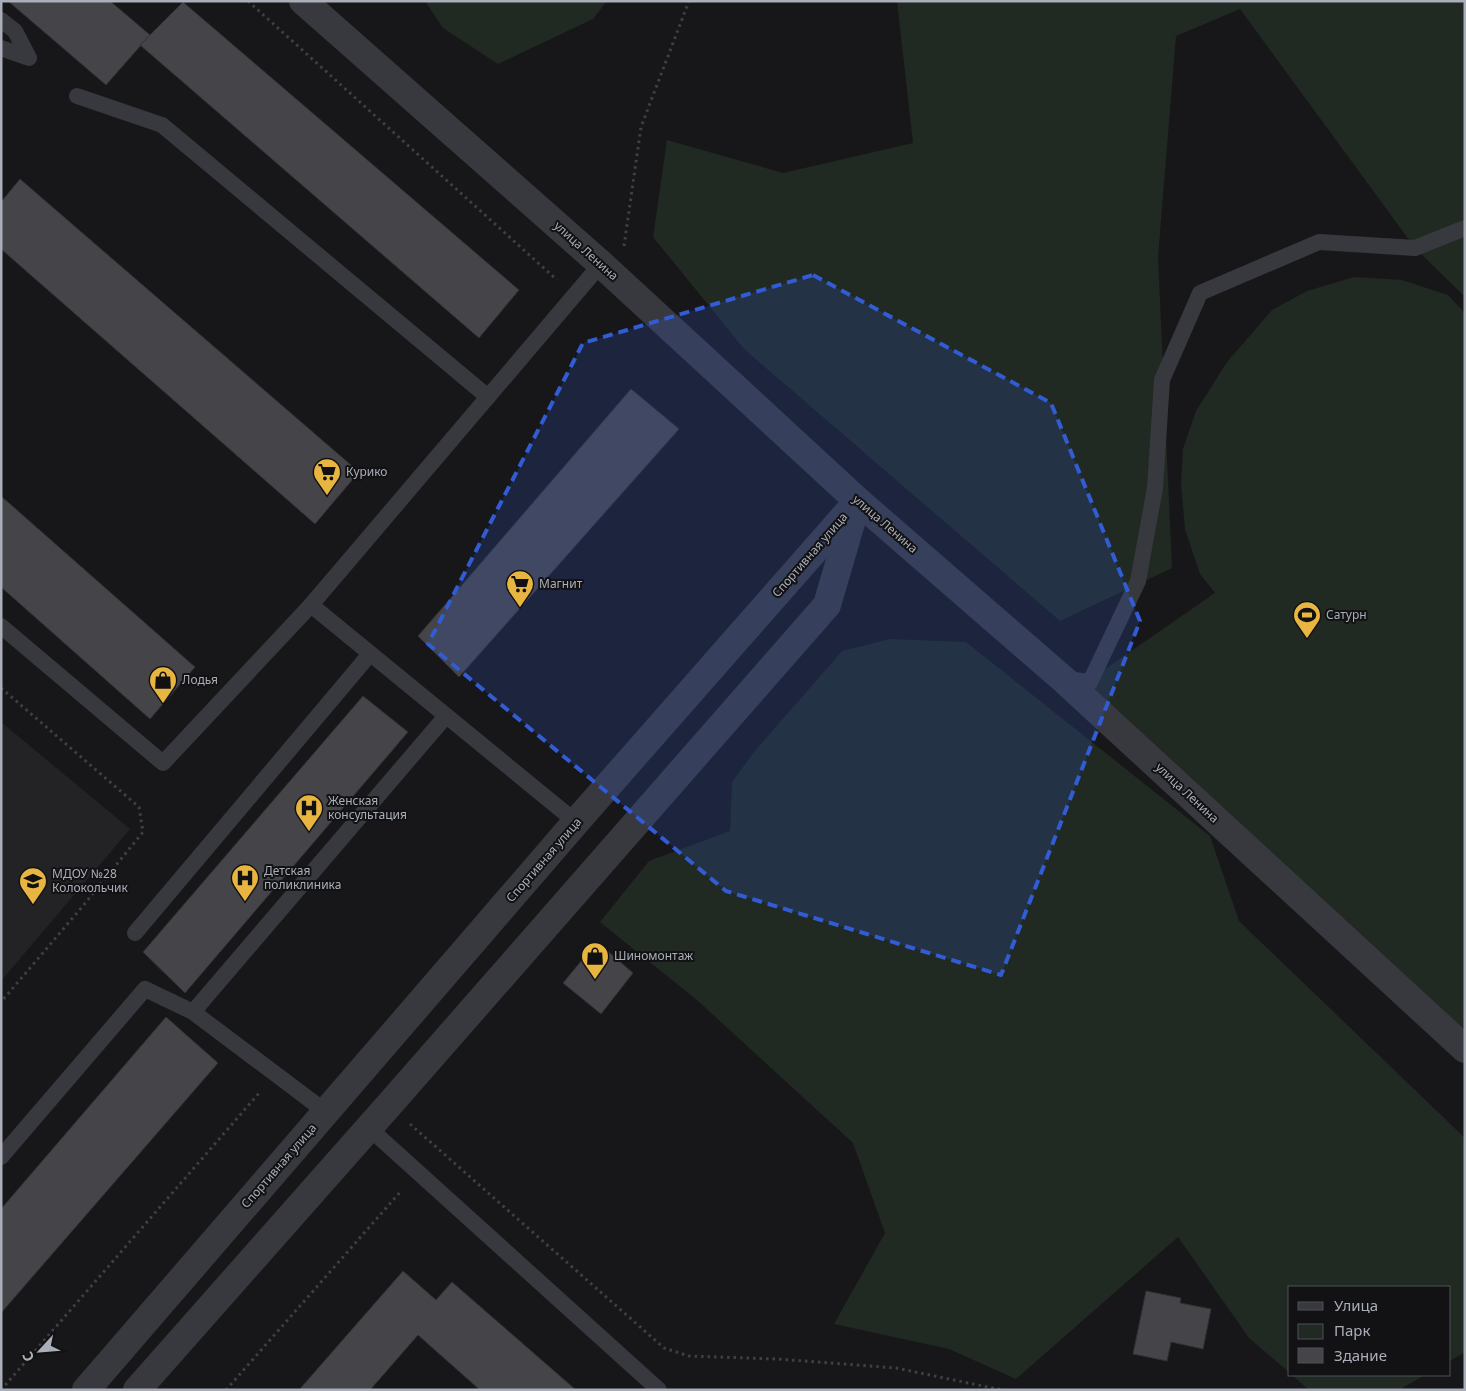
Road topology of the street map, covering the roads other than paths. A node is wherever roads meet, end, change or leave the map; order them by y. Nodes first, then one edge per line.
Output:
1 (302, 1) edge
2 (1, 20) edge
3 (1, 48) edge
4 (77, 96) dead end
5 (1465, 228) edge
6 (610, 272) junction
7 (488, 397) junction
8 (858, 501) junction
9 (311, 605) junction
10 (1, 626) edge
11 (370, 654) junction
12 (1063, 679) junction
13 (446, 716) junction
14 (576, 822) junction
15 (135, 933) dead end
16 (193, 1012) junction
17 (1465, 1049) edge
18 (326, 1112) junction
19 (369, 1128) junction
20 (1, 1157) edge
21 (86, 1390) edge
22 (137, 1390) edge
23 (659, 1390) edge

1 - 6 street, улица Ленина
2 - 3 lane
4 - 7 lane
5 - 12 lane
6 - 7 lane
6 - 8 street, улица Ленина
7 - 9 lane
8 - 12 street, улица Ленина
8 - 14 street, Спортивная улица
8 - 19 street, Спортивная улица
9 - 10 lane
9 - 11 lane
11 - 13 lane
11 - 15 lane
12 - 17 street, улица Ленина
13 - 14 lane
13 - 16 lane
14 - 18 street, Спортивная улица
16 - 18 lane
16 - 20 lane
18 - 21 street, Спортивная улица
19 - 22 street, Спортивная улица
19 - 23 lane

